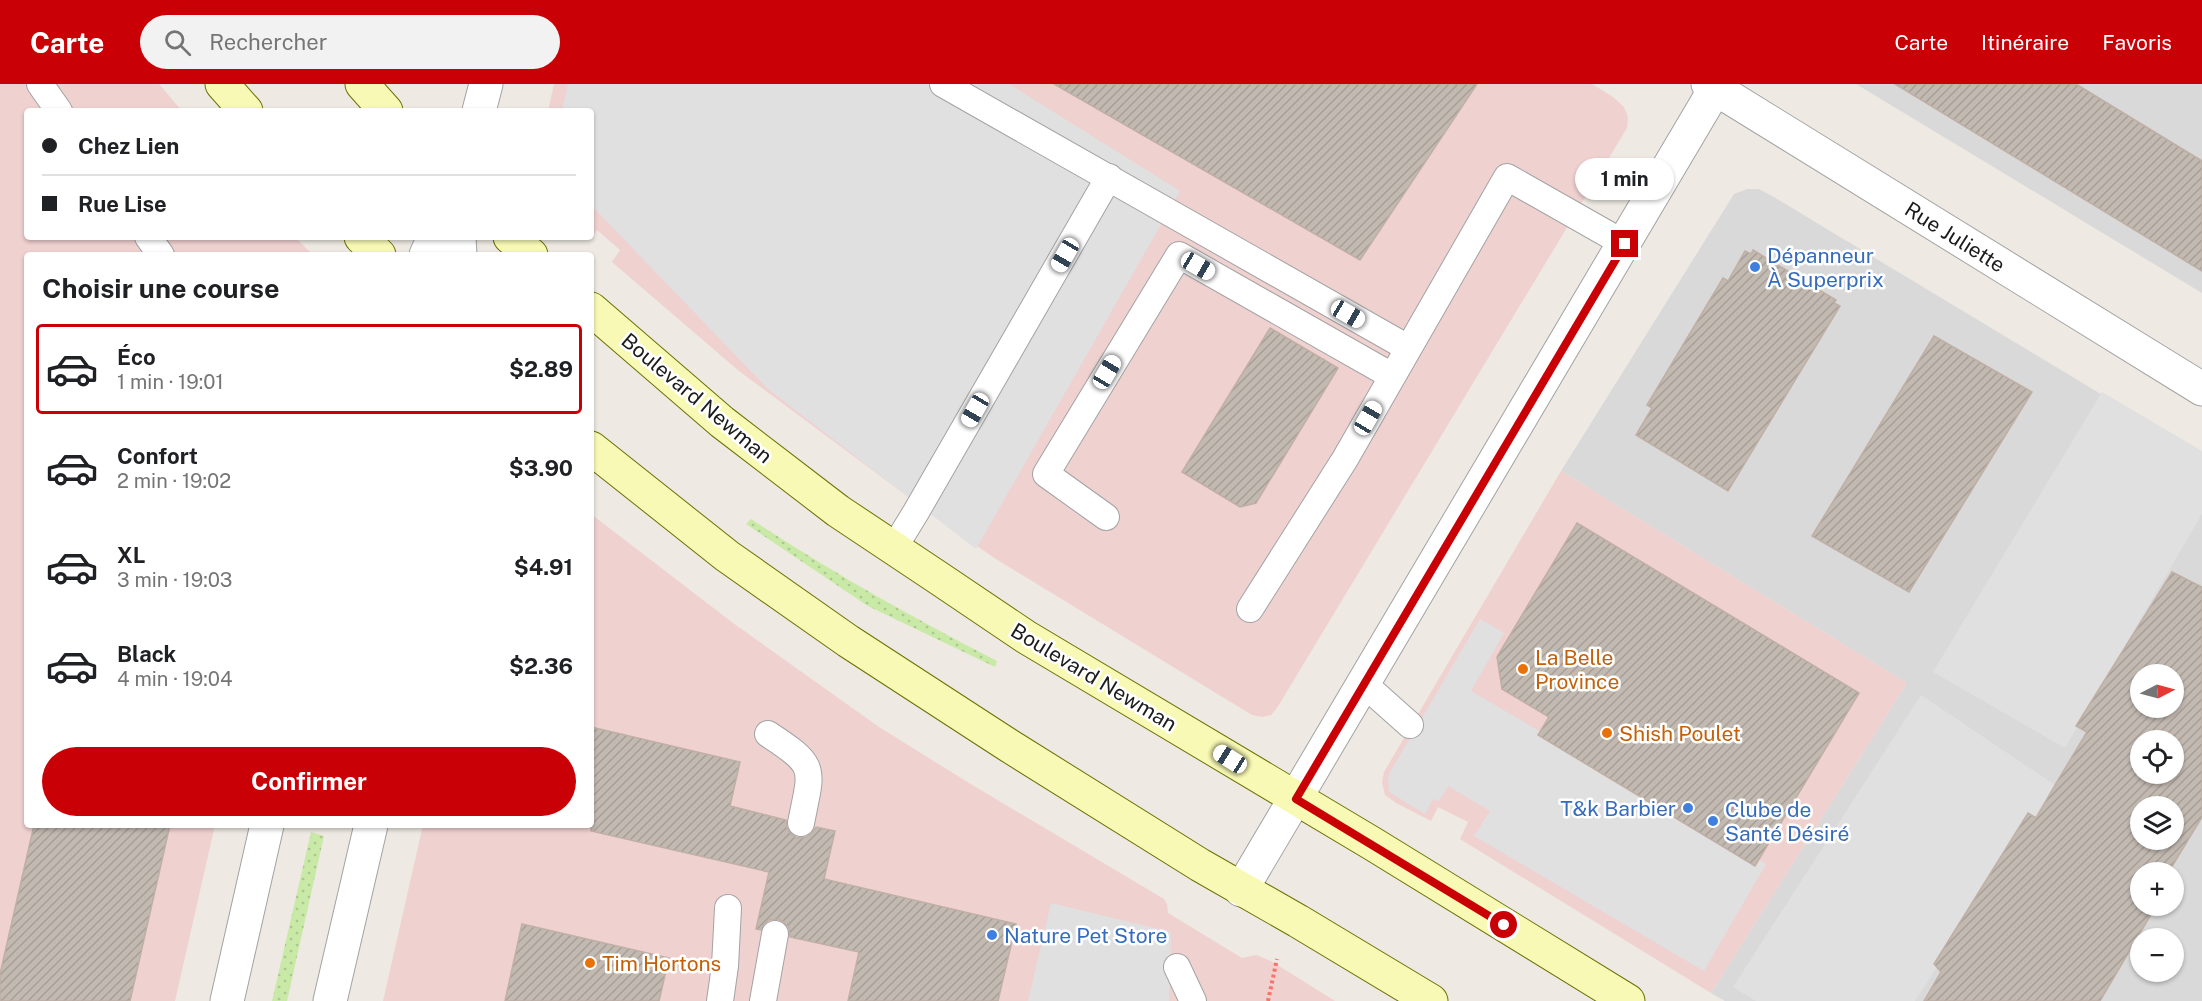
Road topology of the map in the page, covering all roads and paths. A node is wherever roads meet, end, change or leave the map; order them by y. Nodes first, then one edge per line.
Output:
1 (40, 84) edge
2 (222, 84) edge
3 (362, 84) edge
4 (486, 84) edge
5 (943, 84) edge
6 (1714, 86) edge
7 (57, 108) edge
8 (243, 108) edge
9 (383, 108) edge
10 (480, 108) edge
11 (1109, 177) junction
12 (364, 240) edge
13 (514, 240) edge
14 (1625, 244) junction
15 (376, 252) edge
16 (528, 252) edge
17 (594, 312) edge
18 (1408, 348) junction
19 (1392, 376) junction
20 (2202, 389) edge
21 (594, 451) edge
22 (1106, 517) dead end
23 (894, 548) junction
24 (1250, 609) dead end
25 (1364, 684) junction
26 (1410, 725) dead end
27 (768, 734) dead end
28 (1296, 799) junction
29 (801, 823) dead end
30 (266, 828) edge
31 (369, 828) edge
32 (1241, 890) junction
33 (728, 908) dead end
34 (775, 934) dead end
35 (1277, 958) dead end
36 (1176, 967) dead end
37 (227, 1001) edge
38 (330, 1001) edge
39 (720, 1001) edge
40 (763, 1001) edge
41 (1192, 1001) edge
42 (1268, 1001) edge
43 (1431, 1001) edge
44 (1628, 1001) edge

1 - 7 lane
2 - 8 main road
3 - 9 main road
4 - 10 street
5 - 11 lane
6 - 14 street
6 - 20 street, Rue Juliette
11 - 18 lane
11 - 23 lane
12 - 15 main road
13 - 16 main road
14 - 18 lane
14 - 25 street
17 - 23 main road, Boulevard Newman
18 - 19 lane
19 - 22 lane
19 - 24 lane
21 - 32 main road
23 - 28 main road, Boulevard Newman
25 - 26 lane
25 - 28 street
27 - 29 lane
28 - 32 street
28 - 44 main road, Boulevard Newman
30 - 37 street
31 - 38 street
32 - 43 main road
33 - 39 lane
34 - 40 lane
35 - 42 path
36 - 41 lane

